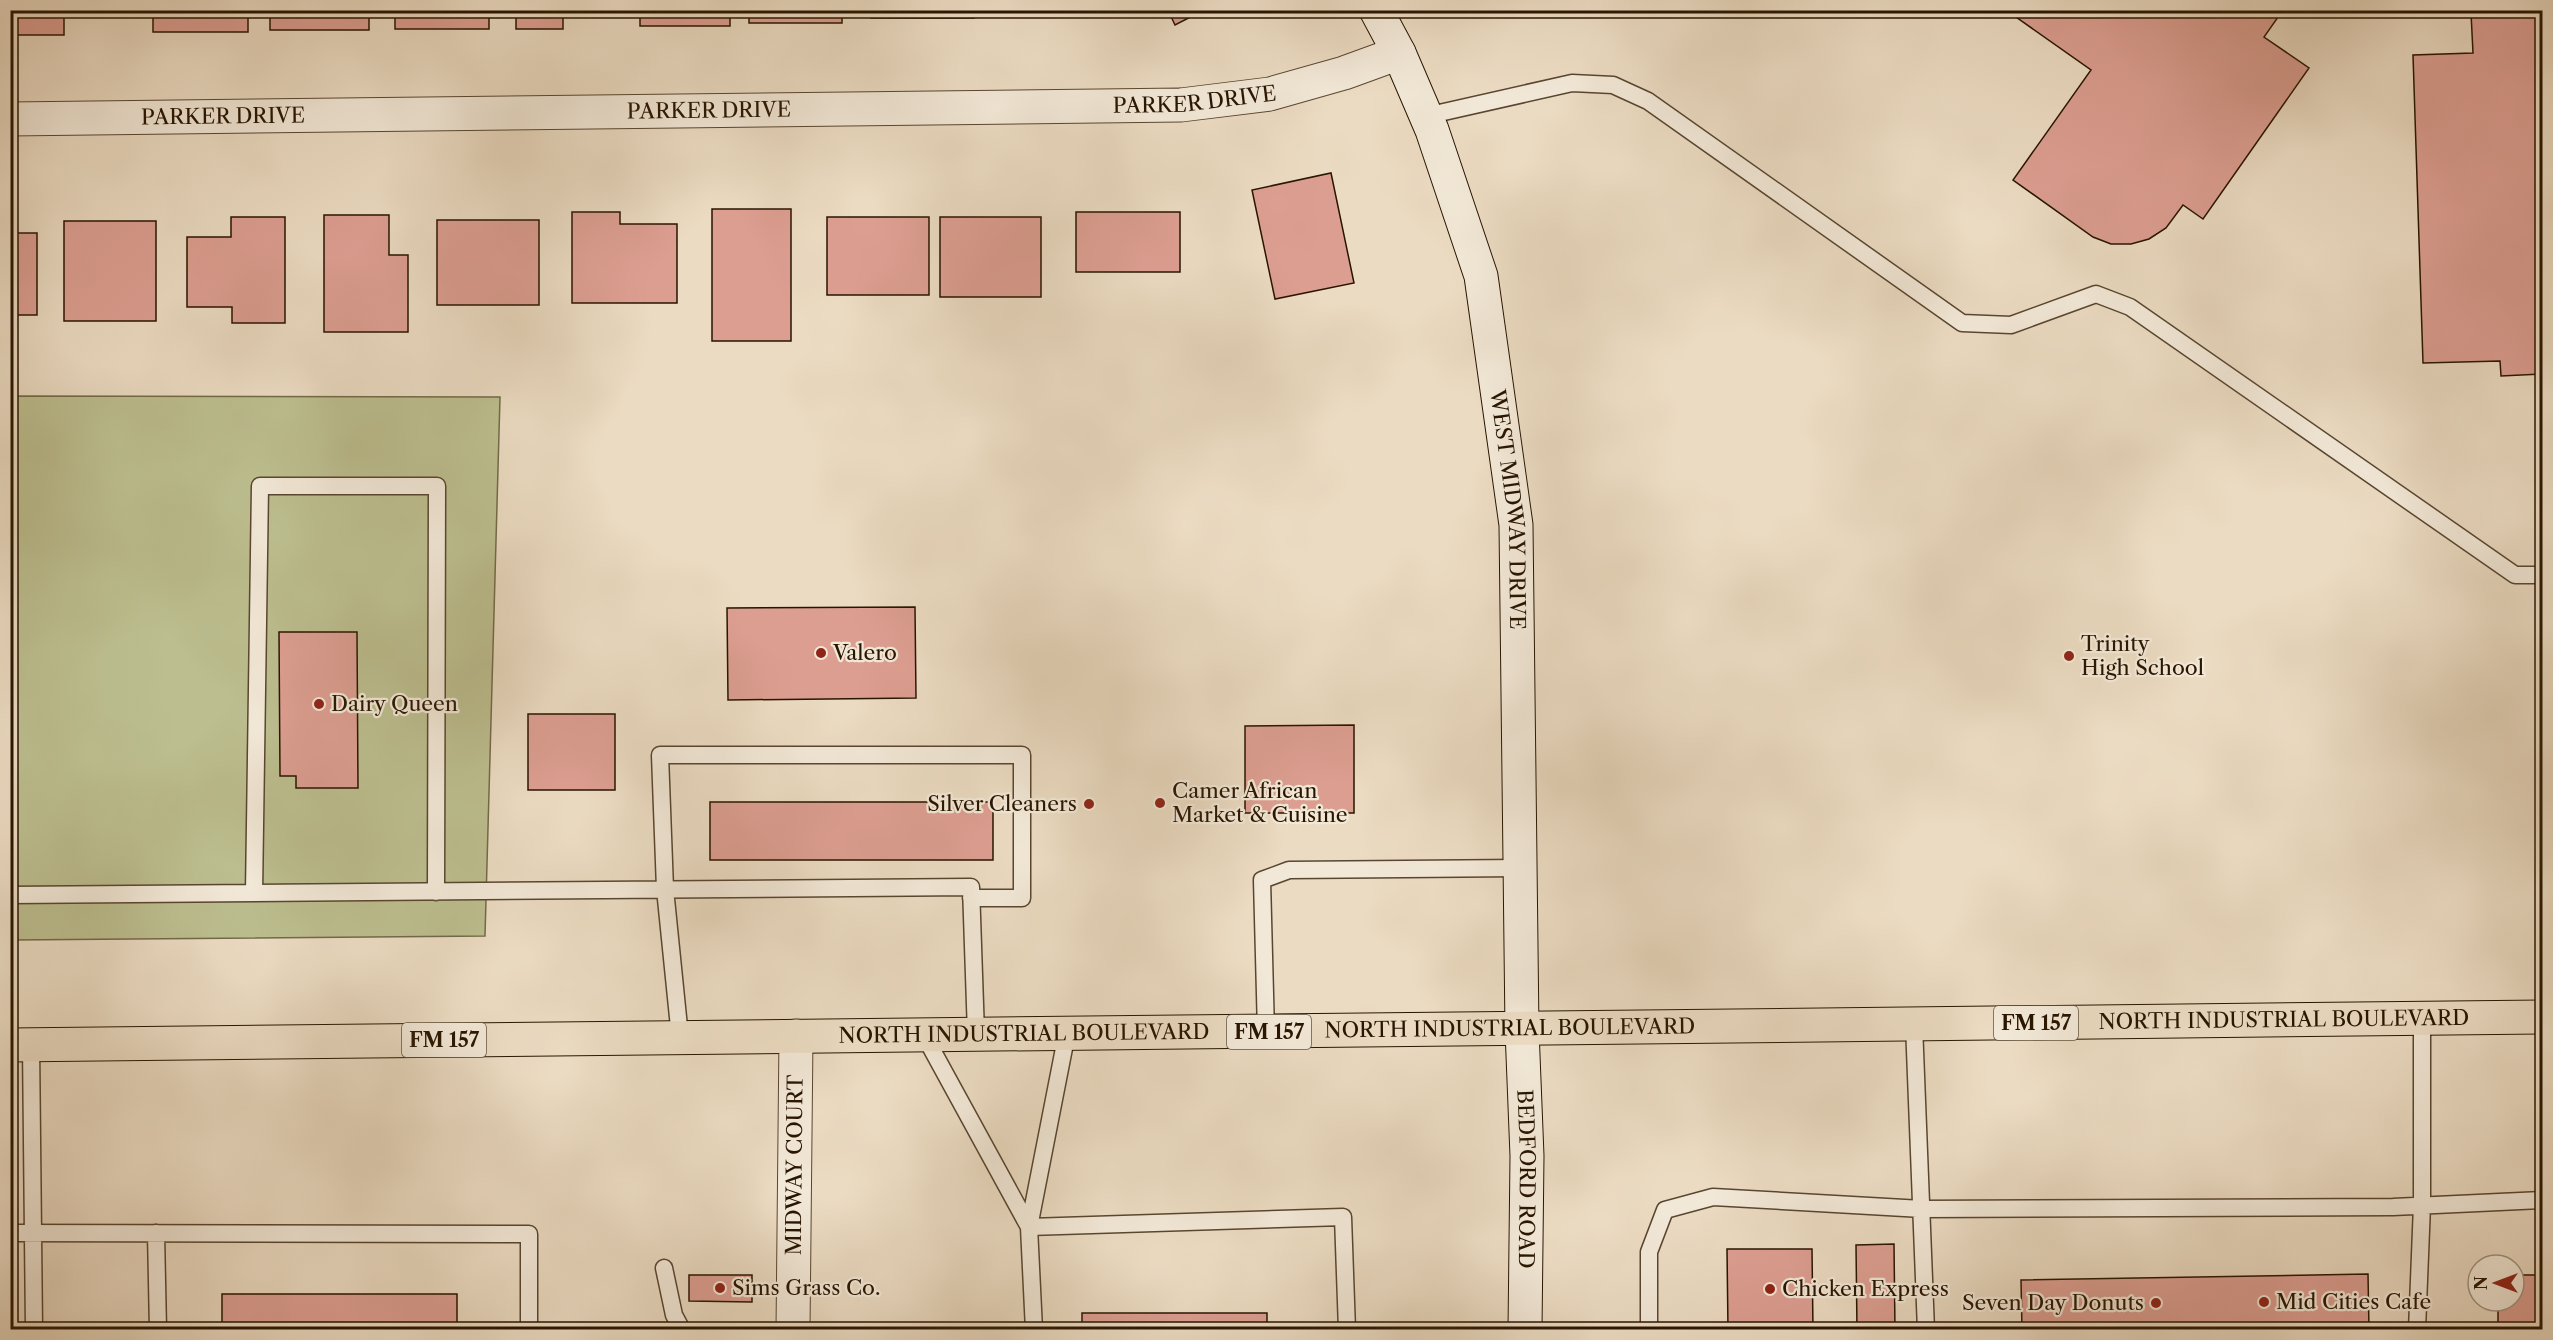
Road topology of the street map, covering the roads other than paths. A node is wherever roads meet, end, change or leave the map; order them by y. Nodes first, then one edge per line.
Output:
1 (1376, 10) edge
2 (1399, 53) junction
3 (1426, 116) junction
4 (10, 119) edge
5 (2542, 575) edge
6 (1520, 868) junction
7 (665, 889) junction
8 (436, 892) junction
9 (254, 893) junction
10 (10, 896) edge
11 (971, 898) junction
12 (2542, 1017) edge
13 (2422, 1018) junction
14 (1914, 1025) junction
15 (1522, 1030) junction
16 (1266, 1032) junction
17 (1066, 1033) junction
18 (976, 1034) junction
19 (924, 1035) junction
20 (796, 1036) junction
21 (680, 1037) junction
22 (21, 1045) edge
23 (2542, 1200) edge
24 (2422, 1205) junction
25 (1922, 1209) junction
26 (1029, 1227) junction
27 (10, 1233) edge
28 (33, 1233) junction
29 (156, 1233) junction
30 (664, 1268) dead end
31 (34, 1329) edge
32 (158, 1329) edge
33 (529, 1329) edge
34 (682, 1329) edge
35 (793, 1329) edge
36 (1034, 1329) edge
37 (1347, 1329) edge
38 (1524, 1329) edge
39 (1649, 1329) edge
40 (1926, 1329) edge
41 (2417, 1329) edge

1 - 2 street, WEST MIDWAY DRIVE
2 - 3 street, WEST MIDWAY DRIVE
2 - 4 street, PARKER DRIVE
3 - 5 lane
3 - 6 street, WEST MIDWAY DRIVE
6 - 15 street, WEST MIDWAY DRIVE
6 - 16 lane
7 - 8 lane
7 - 11 lane
7 - 11 lane
7 - 21 lane
8 - 9 lane
8 - 9 lane
9 - 10 lane
11 - 18 lane
12 - 13 main road, NORTH INDUSTRIAL BOULEVARD / FM 157
13 - 14 main road, NORTH INDUSTRIAL BOULEVARD / FM 157
13 - 24 lane
14 - 15 main road, NORTH INDUSTRIAL BOULEVARD / FM 157
14 - 25 lane
15 - 16 main road, NORTH INDUSTRIAL BOULEVARD / FM 157
15 - 38 street, BEDFORD ROAD
16 - 17 main road, NORTH INDUSTRIAL BOULEVARD / FM 157
17 - 18 main road, NORTH INDUSTRIAL BOULEVARD / FM 157
17 - 26 lane
18 - 19 main road, NORTH INDUSTRIAL BOULEVARD / FM 157
19 - 20 main road, NORTH INDUSTRIAL BOULEVARD / FM 157
19 - 26 lane
20 - 21 main road, NORTH INDUSTRIAL BOULEVARD / FM 157
20 - 35 street, MIDWAY COURT
21 - 22 main road, NORTH INDUSTRIAL BOULEVARD / FM 157
22 - 28 lane
23 - 24 lane
24 - 25 lane
24 - 41 lane
25 - 39 lane
25 - 40 lane
26 - 36 lane
26 - 37 lane
27 - 28 lane
28 - 29 lane
28 - 31 lane
29 - 32 lane
29 - 33 lane
30 - 34 lane

